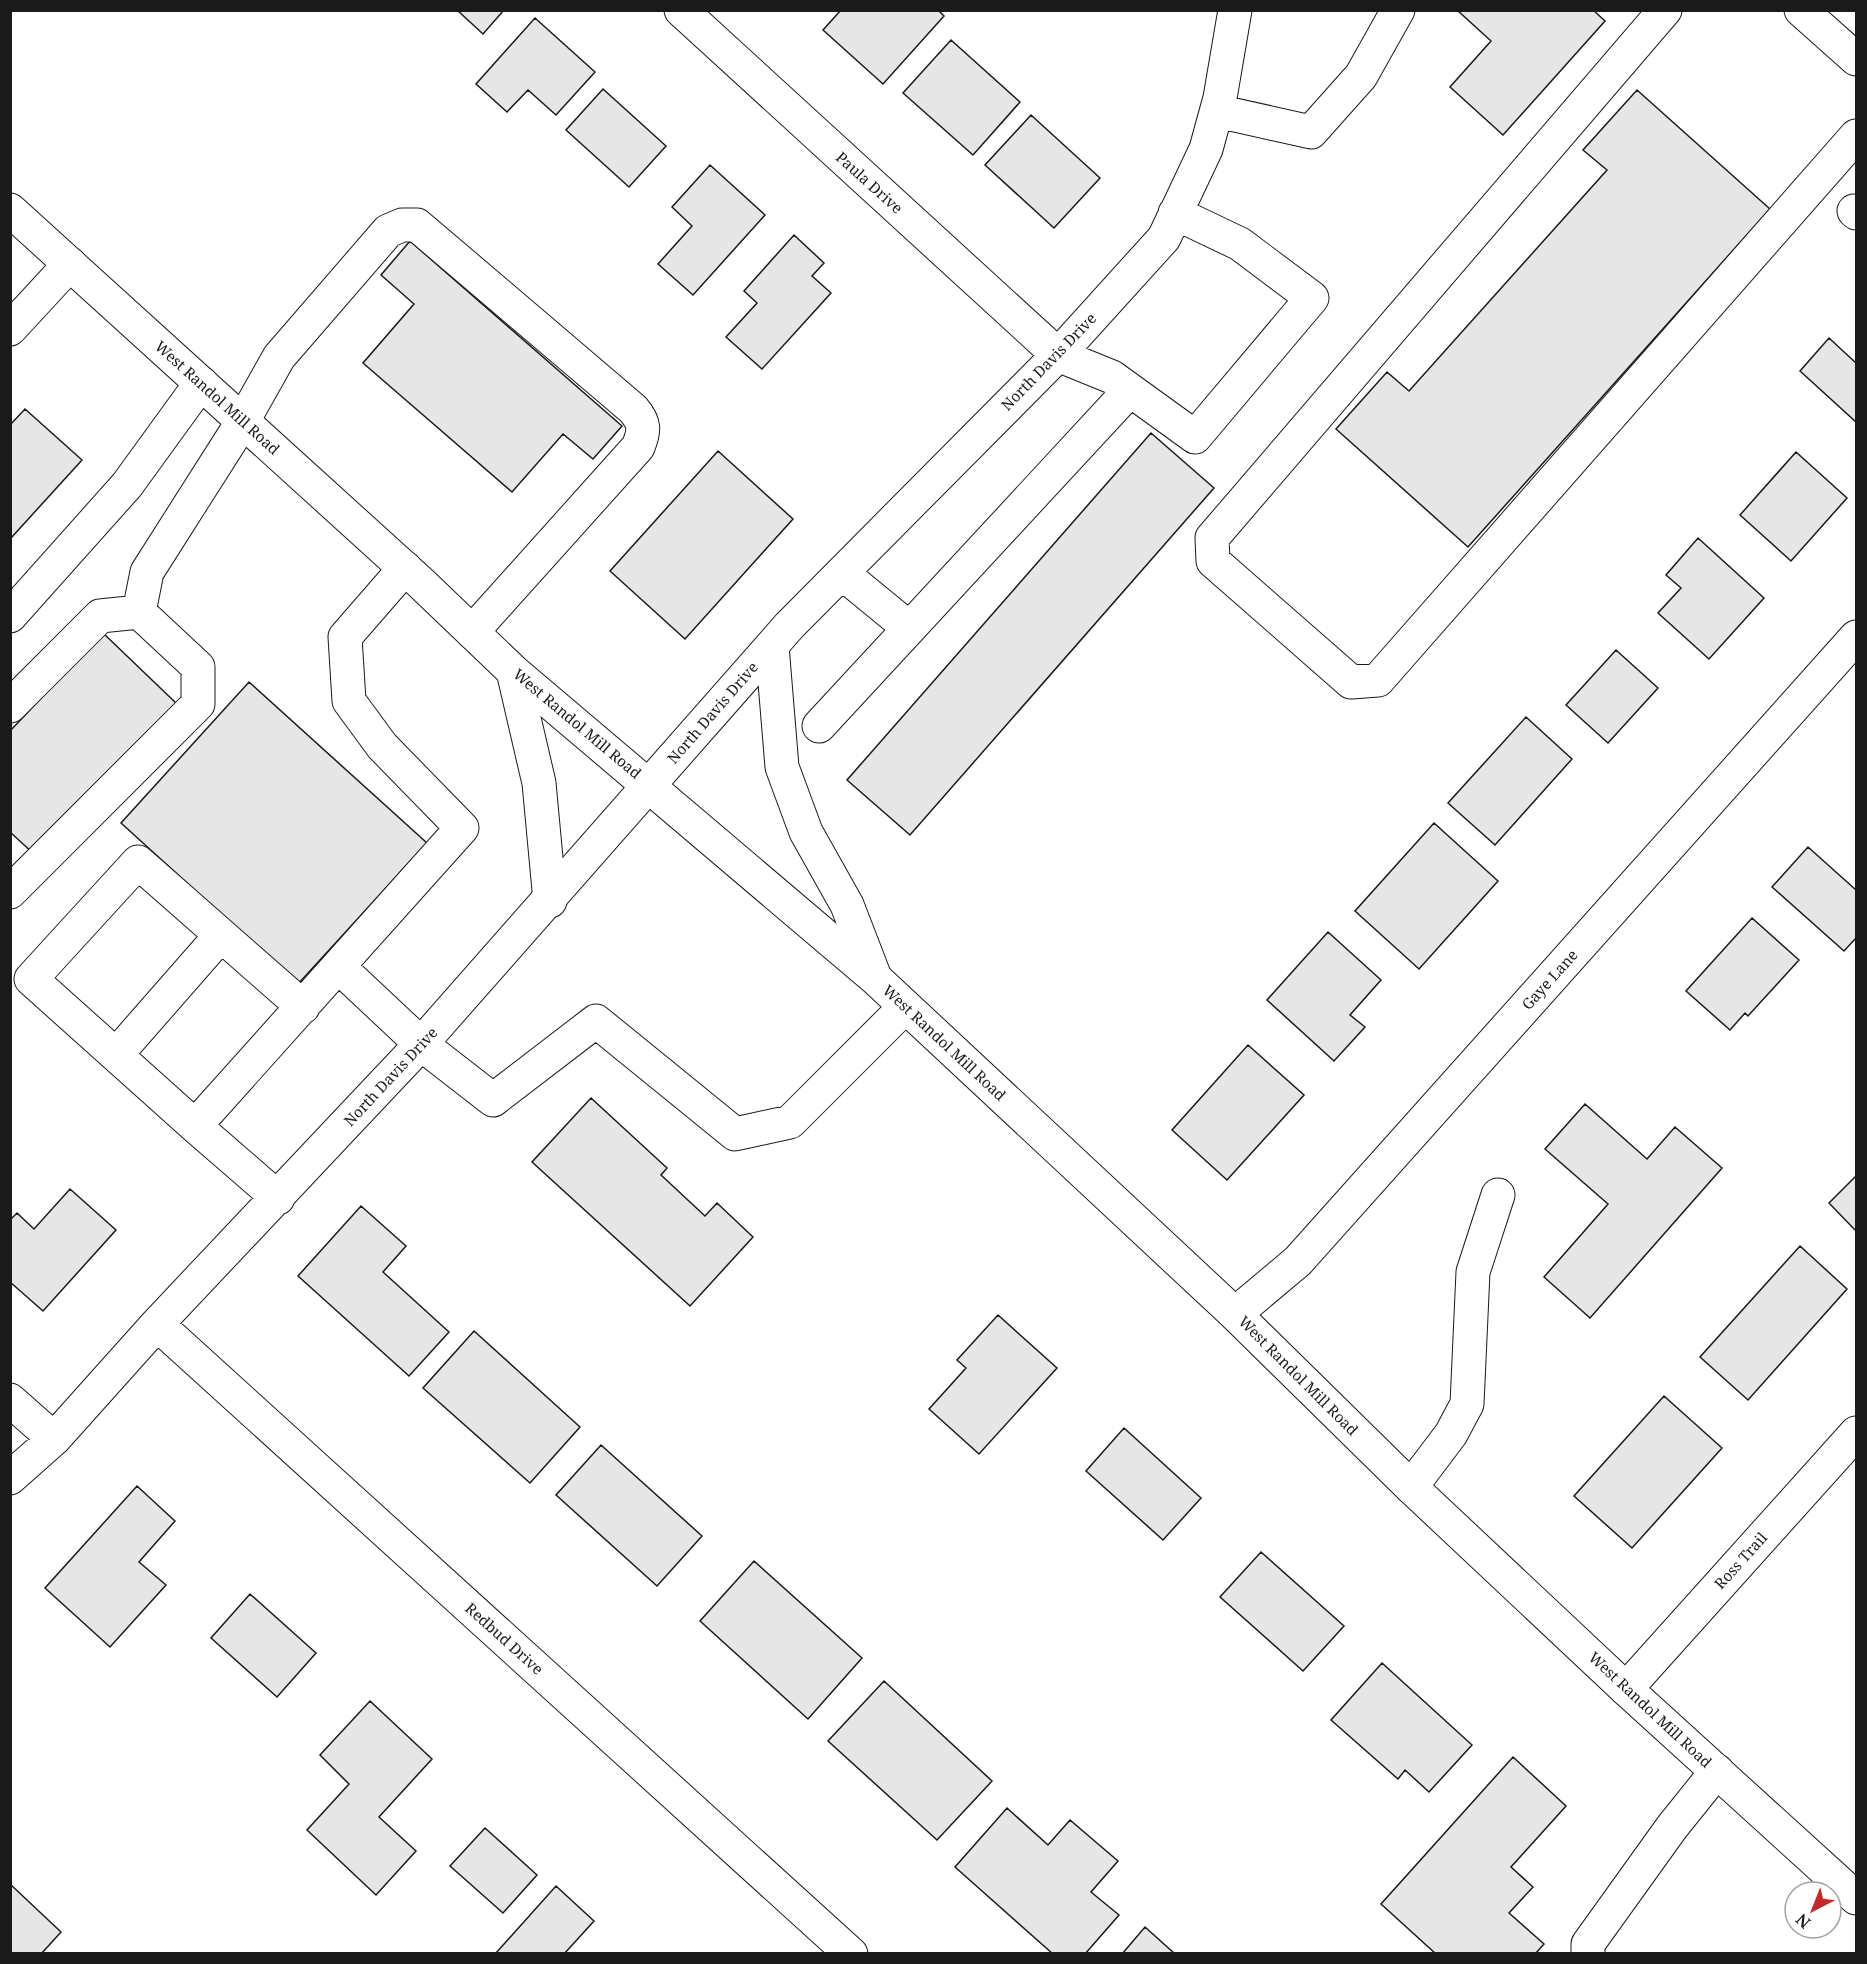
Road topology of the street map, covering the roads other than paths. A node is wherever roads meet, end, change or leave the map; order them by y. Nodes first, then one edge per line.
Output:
1 (681, 10) edge
2 (1235, 10) edge
3 (1398, 10) edge
4 (1665, 10) edge
5 (1801, 10) edge
6 (1857, 59) edge
7 (1216, 111) junction
8 (1857, 136) edge
9 (10, 210) edge
10 (1175, 213) junction
11 (70, 264) junction
12 (10, 329) edge
13 (1058, 355) junction
14 (201, 383) junction
15 (1130, 390) junction
16 (243, 421) junction
17 (405, 568) junction
18 (842, 573) junction
19 (139, 612) junction
20 (10, 616) edge
21 (909, 628) junction
22 (472, 632) junction
23 (1857, 637) edge
24 (772, 646) junction
25 (513, 670) junction
26 (10, 706) edge
27 (819, 726) dead end
28 (650, 784) junction
29 (10, 892) edge
30 (550, 901) junction
31 (221, 935) junction
32 (339, 967) junction
33 (876, 980) junction
34 (303, 1007) junction
35 (905, 1007) junction
36 (422, 1044) junction
37 (116, 1055) junction
38 (195, 1126) junction
39 (1498, 1195) dead end
40 (278, 1198) junction
41 (1235, 1314) junction
42 (157, 1324) junction
43 (10, 1400) edge
44 (1857, 1433) edge
45 (54, 1440) junction
46 (10, 1478) edge
47 (1411, 1487) junction
48 (1626, 1689) junction
49 (1717, 1771) junction
50 (1857, 1898) edge
51 (851, 1953) edge
52 (1588, 1953) edge

1 - 13 street, Paula Drive
2 - 7 street, North Davis Drive
3 - 7 street
4 - 8 street
5 - 6 street
7 - 10 street, North Davis Drive
9 - 11 street, West Randol Mill Road
10 - 13 street, North Davis Drive
10 - 15 street
11 - 12 street
11 - 14 street, West Randol Mill Road
13 - 15 street
13 - 18 street, North Davis Drive
14 - 16 street, West Randol Mill Road
14 - 20 street
15 - 21 street
16 - 17 street, West Randol Mill Road
16 - 19 street
16 - 22 street
17 - 22 street, West Randol Mill Road
17 - 32 street
18 - 21 street
18 - 24 street, North Davis Drive
19 - 26 street
19 - 29 street
21 - 27 street
22 - 25 street, West Randol Mill Road
23 - 41 street, Gaye Lane
24 - 28 street, North Davis Drive
24 - 33 street
25 - 28 street, West Randol Mill Road
25 - 30 street
28 - 30 street, North Davis Drive
28 - 33 street, West Randol Mill Road
30 - 36 street, North Davis Drive
31 - 34 street
31 - 37 street
31 - 37 street
32 - 34 street
32 - 36 street
33 - 35 street, West Randol Mill Road
34 - 38 street
35 - 36 street
35 - 41 street, West Randol Mill Road
36 - 40 street, North Davis Drive
37 - 38 street
38 - 40 street
39 - 47 street
40 - 42 street, North Davis Drive
41 - 47 street, West Randol Mill Road
42 - 45 street, North Davis Drive
42 - 51 street, Redbud Drive
43 - 45 street
44 - 48 street, Ross Trail
45 - 46 street, North Davis Drive
47 - 48 street, West Randol Mill Road
48 - 49 street, West Randol Mill Road
49 - 50 street, West Randol Mill Road
49 - 52 street

